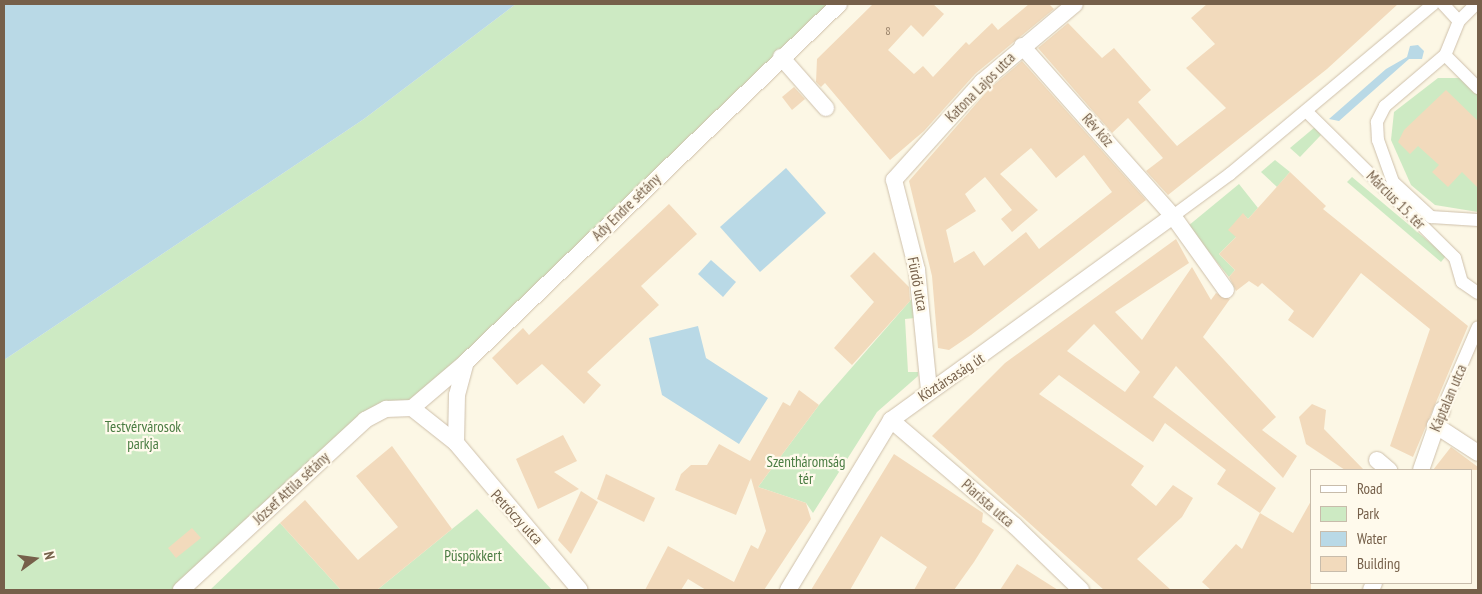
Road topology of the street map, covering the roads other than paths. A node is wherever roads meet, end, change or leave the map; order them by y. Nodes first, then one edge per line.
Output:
1 (838, 4) edge
2 (1075, 4) edge
3 (1433, 4) edge
4 (1443, 4) edge
5 (1476, 4) edge
6 (1459, 21) junction
7 (1022, 46) junction
8 (1445, 56) junction
9 (781, 57) junction
10 (1478, 88) edge
11 (826, 108) dead end
12 (1306, 111) junction
13 (894, 180) joint
14 (1173, 216) junction
15 (1478, 220) edge
16 (1226, 290) dead end
17 (1478, 293) edge
18 (1478, 327) edge
19 (466, 362) junction
20 (929, 390) junction
21 (412, 408) junction
22 (1442, 410) joint
23 (891, 420) junction
24 (1435, 426) junction
25 (456, 443) junction
26 (1478, 453) edge
27 (1421, 469) edge
28 (181, 590) edge
29 (580, 590) edge
30 (788, 590) edge
31 (1082, 590) edge

1 - 9 street, Ady Endre sétány
2 - 7 street, Katona Lajos utca
3 - 12 street
4 - 6 street
5 - 6 street
6 - 8 street
7 - 13 street, Katona Lajos utca
7 - 14 street, Rév köz
8 - 10 street
8 - 15 street
9 - 11 street
9 - 19 street, Ady Endre sétány
12 - 14 street
12 - 17 street, Március 15. tér
13 - 20 street, Fürdő utca
14 - 16 street, Rév köz
14 - 20 street, Köztársaság út
18 - 22 street, Káptalan utca
19 - 21 street, Ady Endre sétány
19 - 25 street
20 - 23 street, Köztársaság út
21 - 25 street, Petróczy utca
21 - 28 street, József Attila sétány
22 - 24 street, Káptalan utca
23 - 30 street, Köztársaság út
23 - 31 street, Piarista utca
24 - 26 street
24 - 27 street, Káptalan utca
25 - 29 street, Petróczy utca

